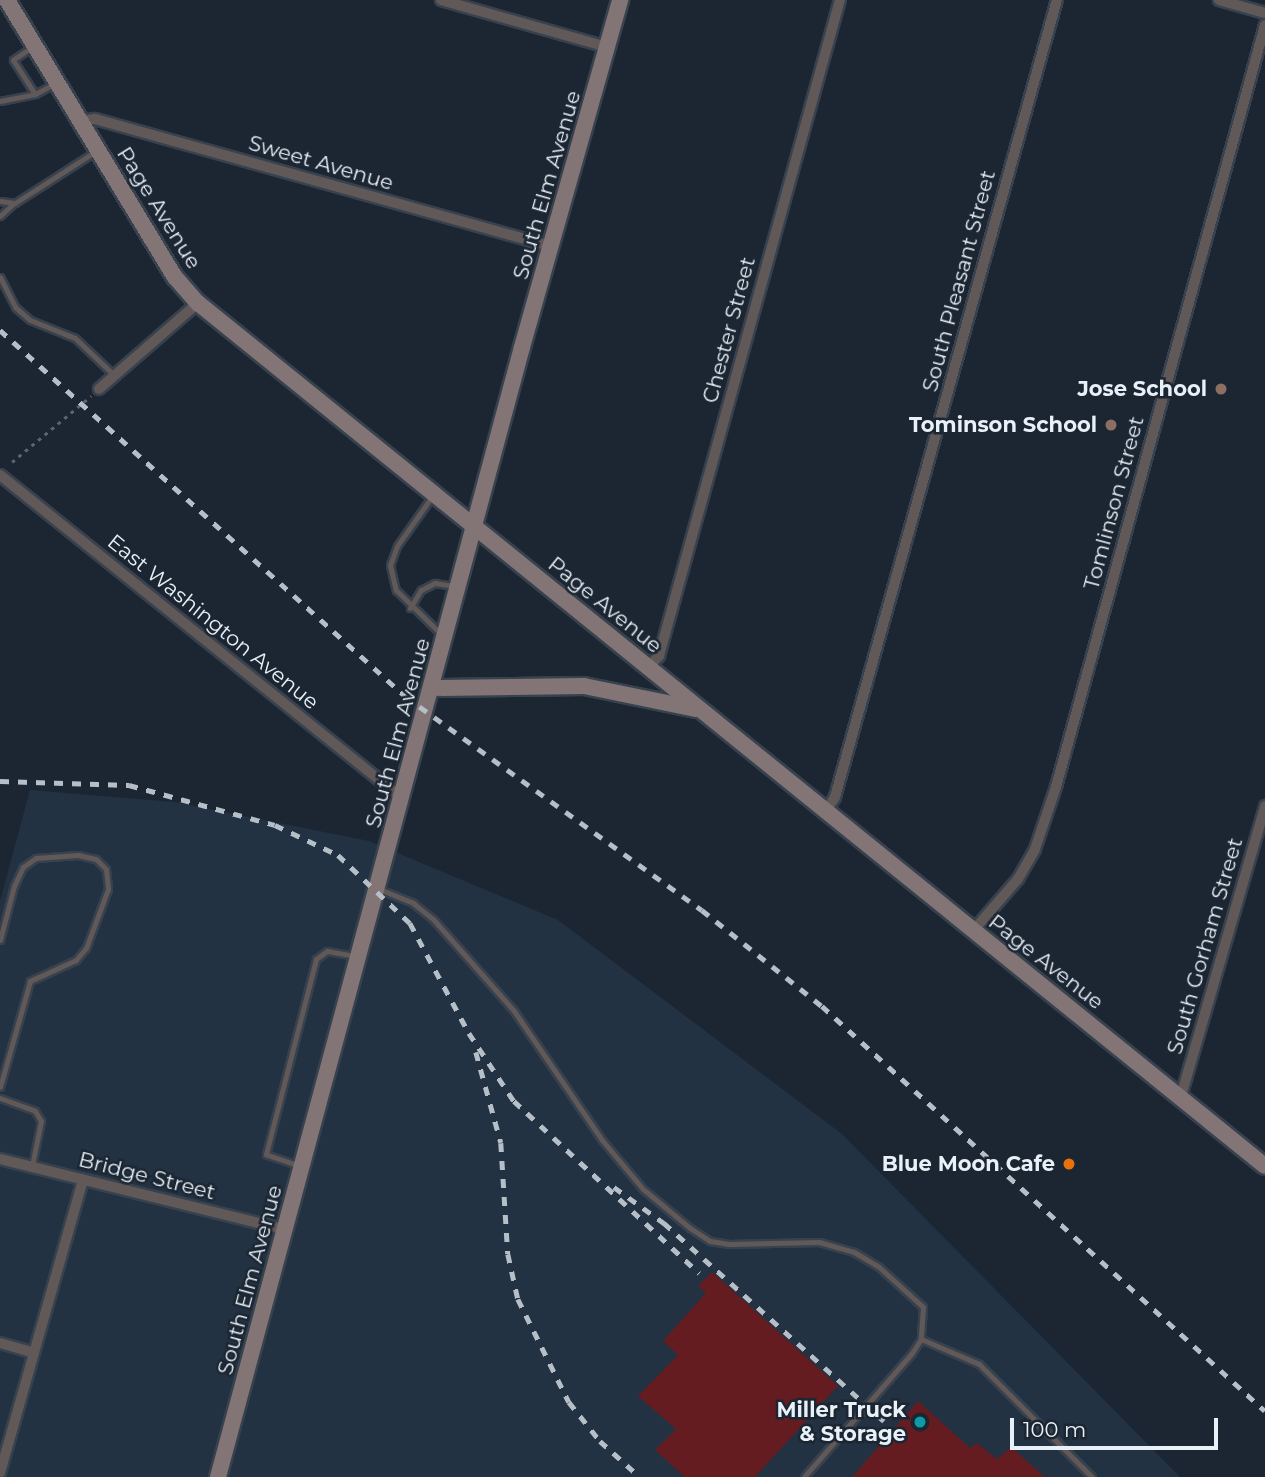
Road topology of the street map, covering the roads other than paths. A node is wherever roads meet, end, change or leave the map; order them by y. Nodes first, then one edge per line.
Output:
1 (7, 0) edge
2 (441, 0) edge
3 (620, 0) edge
4 (840, 0) edge
5 (1057, 0) edge
6 (1219, 0) edge
7 (1265, 13) edge
8 (1265, 25) edge
9 (35, 45) junction
10 (607, 47) junction
11 (58, 82) junction
12 (35, 94) junction
13 (0, 101) edge
14 (80, 121) junction
15 (98, 149) junction
16 (0, 201) edge
17 (15, 203) junction
18 (0, 216) edge
19 (552, 247) junction
20 (0, 277) edge
21 (198, 303) junction
22 (115, 376) junction
23 (99, 389) road end
24 (0, 475) edge
25 (433, 495) junction
26 (473, 526) junction
27 (458, 586) junction
28 (410, 608) junction
29 (445, 638) junction
30 (648, 667) junction
31 (432, 688) junction
32 (701, 710) junction
33 (403, 799) junction
34 (1265, 806) edge
35 (824, 813) junction
36 (379, 889) junction
37 (973, 931) junction
38 (0, 940) edge
39 (360, 957) junction
40 (0, 1087) edge
41 (1181, 1096) junction
42 (0, 1098) edge
43 (0, 1159) edge
44 (32, 1166) junction
45 (303, 1166) junction
46 (1265, 1167) edge
47 (83, 1180) junction
48 (286, 1230) junction
49 (921, 1339) junction
50 (0, 1343) edge
51 (32, 1352) junction
52 (0, 1473) edge
53 (218, 1477) edge
54 (804, 1477) edge
55 (1092, 1477) edge

1 - 9 street, Page Avenue
2 - 10 street
3 - 10 street, South Elm Avenue
4 - 30 street, Chester Street
5 - 35 street, South Pleasant Street
6 - 7 street
8 - 37 street, Tomlinson Street
9 - 11 street, Page Avenue
9 - 12 lane
10 - 19 street, South Elm Avenue
11 - 12 lane
11 - 14 street, Page Avenue
12 - 13 lane
14 - 15 street, Page Avenue
14 - 19 street, Sweet Avenue
15 - 17 lane
15 - 21 street, Page Avenue
16 - 17 lane
17 - 18 lane
19 - 26 street, South Elm Avenue
20 - 22 lane
21 - 22 street
21 - 25 street, Page Avenue
22 - 23 street
24 - 33 street, East Washington Avenue
25 - 26 street, Page Avenue
25 - 28 lane
26 - 27 street, South Elm Avenue
26 - 30 street, Page Avenue
27 - 28 lane
27 - 29 street, South Elm Avenue
28 - 29 lane
29 - 31 street, South Elm Avenue
30 - 32 street, Page Avenue
31 - 32 street
31 - 33 street, South Elm Avenue
32 - 35 street, Page Avenue
33 - 36 street, South Elm Avenue
34 - 41 street, South Gorham Street
35 - 37 street, Page Avenue
36 - 39 street, South Elm Avenue
36 - 49 lane
37 - 41 street, Page Avenue
38 - 40 lane
39 - 45 street, South Elm Avenue
39 - 45 lane
41 - 46 street, Page Avenue
42 - 44 lane
43 - 44 street, Bridge Street
44 - 47 street, Bridge Street
45 - 48 street, South Elm Avenue
47 - 48 street, Bridge Street
47 - 51 street
48 - 53 street, South Elm Avenue
49 - 54 lane
49 - 55 lane
50 - 51 street
51 - 52 street

